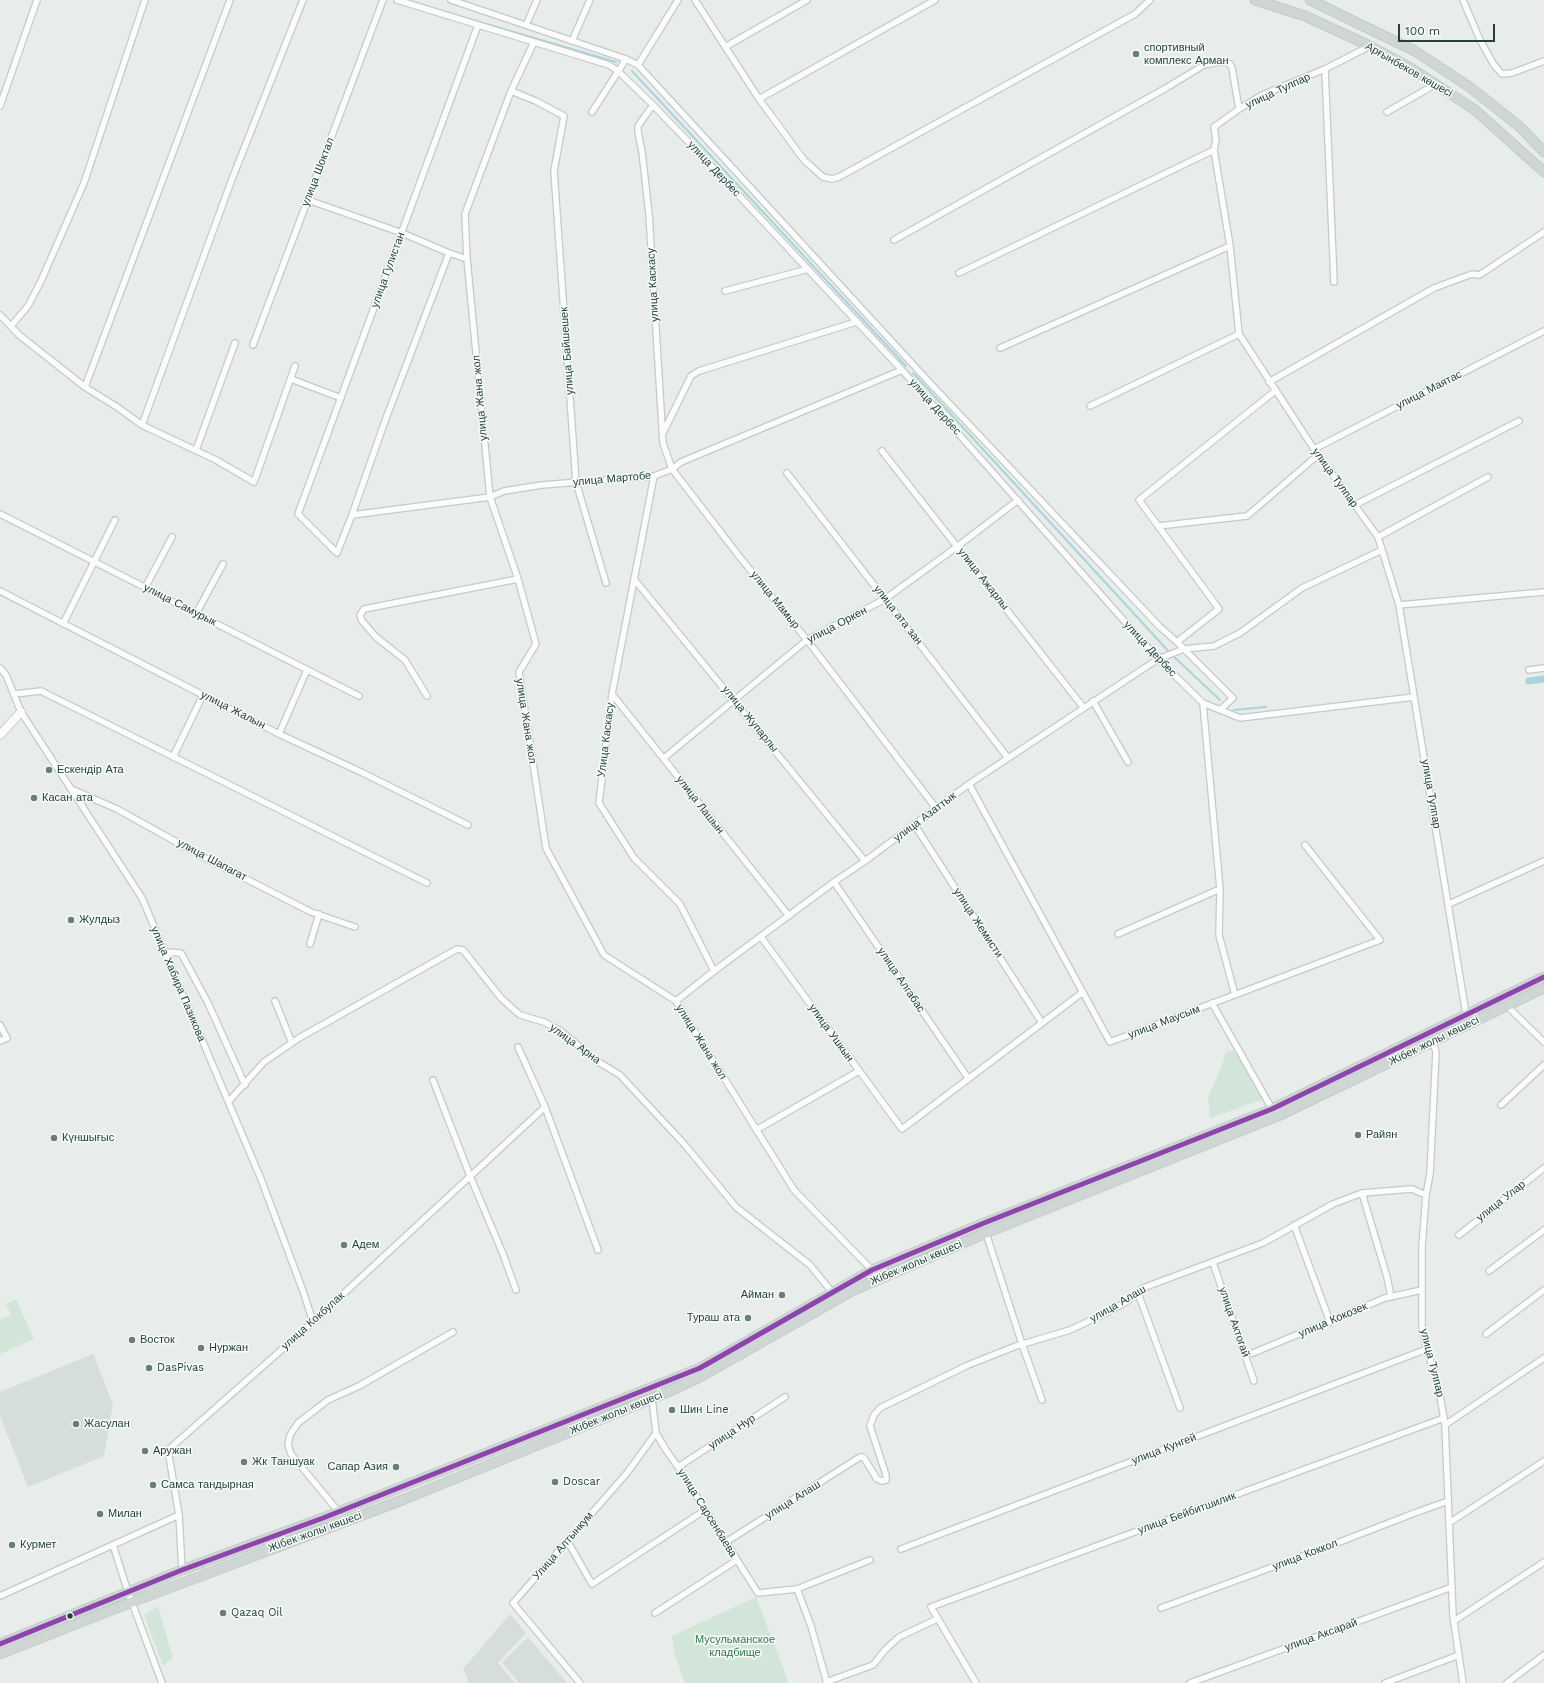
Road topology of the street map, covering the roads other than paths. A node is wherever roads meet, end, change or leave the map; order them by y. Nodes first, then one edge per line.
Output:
1 (37, 0) edge
2 (146, 0) edge
3 (230, 0) edge
4 (303, 0) edge
5 (383, 0) edge
6 (397, 0) edge
7 (451, 0) edge
8 (537, 0) edge
9 (590, 0) edge
10 (678, 0) edge
11 (695, 0) edge
12 (807, 0) edge
13 (935, 0) edge
14 (1150, 0) edge
15 (1255, 0) edge
16 (1310, 0) edge
17 (1463, 0) edge
18 (478, 25) junction
19 (526, 25) junction
20 (572, 41) junction
21 (534, 42) junction
22 (1370, 46) junction
23 (724, 47) junction
24 (626, 59) junction
25 (1544, 61) edge
26 (638, 65) junction
27 (1325, 69) junction
28 (618, 71) junction
29 (1436, 84) junction
30 (511, 91) junction
31 (759, 99) junction
32 (653, 105) junction
33 (0, 106) edge
34 (1239, 109) junction
35 (592, 112) dead end
36 (1387, 112) dead end
37 (1214, 150) junction
38 (1544, 152) edge
39 (1544, 172) edge
40 (308, 200) junction
41 (1544, 232) edge
42 (402, 233) junction
43 (894, 240) dead end
44 (1230, 246) junction
45 (449, 253) junction
46 (467, 259) junction
47 (808, 269) junction
48 (960, 273) dead end
49 (1334, 282) dead end
50 (724, 290) dead end
51 (0, 316) edge
52 (856, 322) junction
53 (11, 326) junction
54 (1544, 331) edge
55 (1239, 334) junction
56 (235, 343) dead end
57 (253, 345) dead end
58 (1000, 348) dead end
59 (295, 366) dead end
60 (902, 370) junction
61 (291, 379) junction
62 (1269, 382) junction
63 (85, 387) junction
64 (1275, 391) junction
65 (341, 398) junction
66 (1090, 406) dead end
67 (1519, 421) dead end
68 (142, 425) junction
69 (662, 434) junction
70 (1314, 449) junction
71 (196, 450) junction
72 (882, 451) dead end
73 (1318, 455) junction
74 (672, 469) junction
75 (787, 474) dead end
76 (654, 476) junction
77 (1488, 477) dead end
78 (576, 482) junction
79 (490, 497) junction
80 (1018, 500) junction
81 (1355, 505) junction
82 (0, 514) edge
83 (352, 515) junction
84 (115, 520) dead end
85 (1158, 526) junction
86 (172, 537) dead end
87 (1378, 537) junction
88 (958, 546) junction
89 (1382, 550) junction
90 (94, 562) junction
91 (224, 564) dead end
92 (518, 579) junction
93 (634, 579) junction
94 (606, 582) dead end
95 (146, 588) junction
96 (0, 591) edge
97 (1544, 592) edge
98 (885, 599) junction
99 (1399, 605) junction
100 (196, 614) junction
101 (63, 624) junction
102 (807, 640) junction
103 (1177, 642) junction
104 (1184, 649) junction
105 (1158, 659) junction
106 (0, 668) edge
107 (1544, 668) edge
108 (307, 670) junction
109 (1529, 670) dead end
110 (14, 694) junction
111 (612, 694) junction
112 (204, 695) junction
113 (359, 696) dead end
114 (427, 696) dead end
115 (1414, 697) junction
116 (735, 700) junction
117 (1093, 700) junction
118 (1203, 703) junction
119 (1083, 707) junction
120 (1220, 710) junction
121 (21, 712) junction
122 (279, 734) junction
123 (0, 735) edge
124 (173, 757) junction
125 (664, 758) junction
126 (1008, 758) junction
127 (1128, 762) dead end
128 (969, 784) junction
129 (71, 789) junction
130 (936, 808) junction
131 (914, 824) junction
132 (468, 825) dead end
133 (1304, 845) dead end
134 (865, 861) junction
135 (1544, 861) edge
136 (834, 882) junction
137 (427, 883) dead end
138 (1220, 889) junction
139 (1449, 904) junction
140 (319, 914) junction
141 (788, 916) junction
142 (356, 927) dead end
143 (1118, 934) dead end
144 (761, 937) junction
145 (310, 944) dead end
146 (164, 952) junction
147 (714, 971) junction
148 (1544, 977) edge
149 (1544, 988) edge
150 (1083, 992) junction
151 (1235, 995) junction
152 (275, 1001) dead end
153 (676, 1001) junction
154 (1212, 1003) junction
155 (1507, 1006) junction
156 (1466, 1014) junction
157 (1042, 1022) junction
158 (0, 1025) edge
159 (0, 1041) edge
160 (1433, 1042) junction
161 (1544, 1042) edge
162 (292, 1043) junction
163 (518, 1047) dead end
164 (1544, 1065) edge
165 (859, 1071) junction
166 (968, 1078) junction
167 (434, 1080) dead end
168 (244, 1085) junction
169 (229, 1101) junction
170 (1501, 1105) dead end
171 (545, 1107) junction
172 (1272, 1109) junction
173 (756, 1130) junction
174 (1544, 1168) edge
175 (470, 1176) junction
176 (1362, 1193) junction
177 (1426, 1195) junction
178 (1294, 1225) junction
179 (1544, 1230) edge
180 (986, 1233) junction
181 (1459, 1235) dead end
182 (598, 1250) dead end
183 (1214, 1263) junction
184 (872, 1270) junction
185 (1490, 1271) dead end
186 (879, 1279) junction
187 (516, 1290) dead end
188 (1422, 1290) junction
189 (1544, 1290) edge
190 (832, 1292) junction
191 (1138, 1293) junction
192 (1391, 1297) junction
193 (313, 1322) junction
194 (1330, 1322) junction
195 (453, 1332) dead end
196 (1486, 1334) dead end
197 (1022, 1344) junction
198 (1427, 1349) junction
199 (1245, 1354) junction
200 (1544, 1358) edge
201 (1254, 1381) dead end
202 (785, 1397) dead end
203 (652, 1398) junction
204 (1042, 1400) dead end
205 (1180, 1408) dead end
206 (1444, 1422) junction
207 (656, 1432) junction
208 (1544, 1460) edge
209 (678, 1467) junction
210 (1448, 1501) junction
211 (705, 1510) junction
212 (338, 1511) junction
213 (179, 1515) junction
214 (1449, 1523) junction
215 (568, 1542) junction
216 (726, 1542) junction
217 (113, 1545) junction
218 (901, 1549) dead end
219 (737, 1560) junction
220 (870, 1560) dead end
221 (1544, 1562) edge
222 (182, 1570) junction
223 (1452, 1587) junction
224 (797, 1589) junction
225 (128, 1592) junction
226 (0, 1596) edge
227 (132, 1602) junction
228 (1161, 1608) dead end
229 (655, 1613) dead end
230 (937, 1619) junction
231 (1454, 1621) junction
232 (0, 1644) edge
233 (0, 1654) edge
234 (1459, 1655) junction
235 (1544, 1655) edge
236 (827, 1682) edge
237 (162, 1683) edge
238 (580, 1683) edge
239 (976, 1683) edge
240 (1190, 1683) edge
241 (1385, 1683) edge
242 (1463, 1683) edge
243 (1506, 1683) edge

1 - 33 street
2 - 53 street
3 - 63 street
4 - 68 street
5 - 40 street, улица Шоктал
6 - 18 street, улица Дербес
7 - 19 street, улица Дербес
8 - 19 street
9 - 20 street
10 - 26 street
11 - 23 street
12 - 23 street
13 - 31 street
14 - 31 street
15 - 22 main road, Арғынбеков көшесі
16 - 38 main road, Арғынбеков көшесі
17 - 25 street
18 - 21 street, улица Дербес
18 - 42 street, улица Гулистан
19 - 20 street, улица Дербес
20 - 24 street, улица Дербес
21 - 28 street, улица Дербес
21 - 30 street, улица Жана жол
22 - 27 street, улица Тулпар
22 - 29 main road, Арғынбеков көшесі
23 - 31 street
24 - 26 street, улица Дербес
24 - 28 street
26 - 103 street, улица Дербес
27 - 34 street, улица Тулпар
27 - 49 street
28 - 32 street, улица Дербес
28 - 35 street
29 - 36 street
29 - 39 main road, Арғынбеков көшесі
30 - 46 street, улица Жана жол
30 - 78 street, улица Байшешек
32 - 47 street, улица Дербес
32 - 69 street, улица Каскасу
34 - 37 street, улица Тулпар
34 - 43 street
37 - 44 street, улица Тулпар
37 - 48 street
40 - 42 street
40 - 57 street, улица Шоктал
41 - 62 street
42 - 45 street
42 - 65 street, улица Гулистан
44 - 55 street, улица Тулпар
44 - 58 street
45 - 46 street
45 - 83 street
46 - 79 street, улица Жана жол
47 - 50 street
47 - 52 street, улица Дербес
51 - 53 street
52 - 60 street, улица Дербес
52 - 69 street
53 - 63 street
54 - 70 street, улица Маятас
55 - 62 street, улица Тулпар
55 - 66 street
56 - 71 street
59 - 61 street
60 - 74 street, улица Мартобе
60 - 80 street, улица Дербес
61 - 65 street
61 - 71 street
62 - 64 street, улица Тулпар
63 - 68 street
64 - 70 street, улица Тулпар
64 - 85 street
65 - 83 street, улица Гулистан
67 - 81 street
68 - 71 street
69 - 74 street, улица Каскасу
70 - 73 street, улица Тулпар
72 - 88 street, улица Ажарлы
73 - 81 street, улица Тулпар
73 - 85 street
74 - 76 street, улица Мартобе
74 - 102 street, улица Мамыр
75 - 98 street, улица ата зан
76 - 78 street, улица Мартобе
76 - 93 street, Улица Каскасу
77 - 87 street
78 - 79 street, улица Мартобе
78 - 94 street, улица Байшешек
79 - 83 street, улица Мартобе
79 - 92 street, улица Жана жол
80 - 88 street, улица Оркен
80 - 105 street, улица Дербес
81 - 87 street, улица Тулпар
82 - 90 street, улица Самурык
84 - 90 street
85 - 103 street
86 - 95 street
87 - 89 street, улица Тулпар
88 - 98 street, улица Оркен
88 - 119 street, улица Ажарлы
89 - 99 street, улица Тулпар
89 - 104 street, улица Азаттык
90 - 95 street, улица Самурык
90 - 101 street
91 - 100 street
92 - 114 street
92 - 153 street, улица Жана жол
93 - 111 street, Улица Каскасу
93 - 116 street, улица Жупарлы
95 - 100 street, улица Самурык
96 - 101 street, улица Жалын
97 - 99 street
98 - 102 street, улица Оркен
98 - 126 street, улица ата зан
99 - 115 street, улица Тулпар
100 - 108 street, улица Самурык
101 - 112 street, улица Жалын
102 - 116 street, улица Оркен
102 - 130 street, улица Мамыр
103 - 104 street, улица Дербес
104 - 105 street, улица Азаттык
104 - 120 street, улица Дербес
105 - 117 street, улица Азаттык
105 - 118 street, улица Дербес
106 - 110 street, улица Хабира Пазикова
107 - 109 street
108 - 113 street, улица Самурык
108 - 122 street
110 - 121 street, улица Хабира Пазикова
110 - 124 street
111 - 125 street, улица Лашын
111 - 147 street, Улица Каскасу
112 - 122 street, улица Жалын
112 - 124 street
115 - 120 street
115 - 139 street, улица Тулпар
116 - 125 street, улица Оркен
116 - 134 street, улица Жупарлы
117 - 119 street, улица Азаттык
117 - 127 street
118 - 120 street
118 - 138 street
119 - 126 street, улица Азаттык
121 - 123 street
121 - 129 street, улица Хабира Пазикова
122 - 132 street, улица Жалын
124 - 137 street
125 - 141 street, улица Лашын
126 - 128 street, улица Азаттык
128 - 130 street, улица Азаттык
128 - 150 street, улица Маусым
129 - 140 street, улица Шапагат
129 - 146 street, улица Хабира Пазикова
130 - 131 street, улица Азаттык
131 - 134 street, улица Азаттык
131 - 157 street, улица Жемисти
133 - 151 street, улица Маусым
134 - 136 street, улица Азаттык
135 - 139 street
136 - 141 street, улица Азаттык
136 - 166 street, улица Алгабас
138 - 143 street
138 - 151 street
139 - 156 street, улица Тулпар
140 - 142 street, улица Шапагат
140 - 145 street
141 - 144 street, улица Азаттык
144 - 147 street, улица Азаттык
144 - 165 street, улица Ушкын
146 - 168 street
146 - 169 street, улица Хабира Пазикова
147 - 153 street, улица Азаттык
148 - 156 main road, Жібек жолы көшесі
149 - 155 main road, Жібек жолы көшесі
150 - 154 street, улица Маусым
150 - 157 street
151 - 154 street, улица Маусым
152 - 162 street
153 - 173 street, улица Жана жол
154 - 172 street
155 - 160 main road, Жібек жолы көшесі
155 - 161 street
156 - 172 main road, Жібек жолы көшесі
157 - 166 street
158 - 159 street
160 - 177 street, улица Тулпар
160 - 180 main road, Жібек жолы көшесі
162 - 168 street, улица Арна
162 - 190 street, улица Арна
163 - 171 street
164 - 170 street
165 - 166 street, улица Ушкын
165 - 173 street
167 - 175 street
168 - 169 street, улица Арна
169 - 193 street, улица Хабира Пазикова
171 - 175 street, улица Кокбулак
171 - 182 street
172 - 184 main road, Жібек жолы көшесі
173 - 184 street, улица Жана жол
174 - 181 street, улица Улар
175 - 187 street
175 - 193 street, улица Кокбулак
176 - 177 street, улица Алаш
176 - 178 street, улица Алаш
176 - 192 street
177 - 188 street, улица Тулпар
178 - 183 street, улица Алаш
178 - 194 street
179 - 185 street
180 - 186 main road, Жібек жолы көшесі
180 - 197 street
183 - 191 street, улица Алаш
183 - 199 street, улица Актогай
184 - 186 street, улица Жана жол
184 - 190 main road, Жібек жолы көшесі
186 - 203 main road, Жібек жолы көшесі
188 - 192 street, улица Кокозек
188 - 198 street, улица Тулпар
189 - 196 street
190 - 212 main road, Жібек жолы көшесі
191 - 197 street, улица Алаш
191 - 205 street
192 - 194 street, улица Кокозек
193 - 213 street, улица Кокбулак
194 - 199 street, улица Кокозек
195 - 212 street
197 - 204 street
197 - 216 street, улица Алаш
198 - 206 street, улица Тулпар
198 - 218 street, улица Кунгей
199 - 201 street, улица Актогай
200 - 206 street, улица Бейбитшилик
202 - 209 street, улица Нур
203 - 207 street
203 - 227 main road, Жібек жолы көшесі
206 - 210 street, улица Тулпар
206 - 230 street, улица Бейбитшилик
207 - 209 street, улица Сарсенбаева
207 - 215 street, Улица Алтынкум
208 - 214 street
209 - 211 street, улица Сарсенбаева
210 - 214 street, улица Тулпар
210 - 228 street, улица Коккол
211 - 215 street
211 - 216 street, улица Сарсенбаева
212 - 222 main road, Жібек жолы көшесі
213 - 217 street
213 - 222 street, улица Кокбулак
214 - 223 street, улица Тулпар
215 - 238 street, Улица Алтынкум
216 - 219 street, улица Сарсенбаева
217 - 225 street
217 - 226 street
219 - 224 street, улица Сарсенбаева
219 - 229 street
220 - 224 street
221 - 231 street
222 - 225 main road, Жібек жолы көшесі
223 - 231 street, улица Тулпар
223 - 240 street, улица Аксарай
224 - 236 street
225 - 227 street
225 - 232 main road, Жібек жолы көшесі
227 - 233 main road, Жібек жолы көшесі
227 - 237 street
230 - 236 street
230 - 239 street
231 - 234 street, улица Тулпар
234 - 241 street
234 - 242 street, улица Тулпар
235 - 243 street

